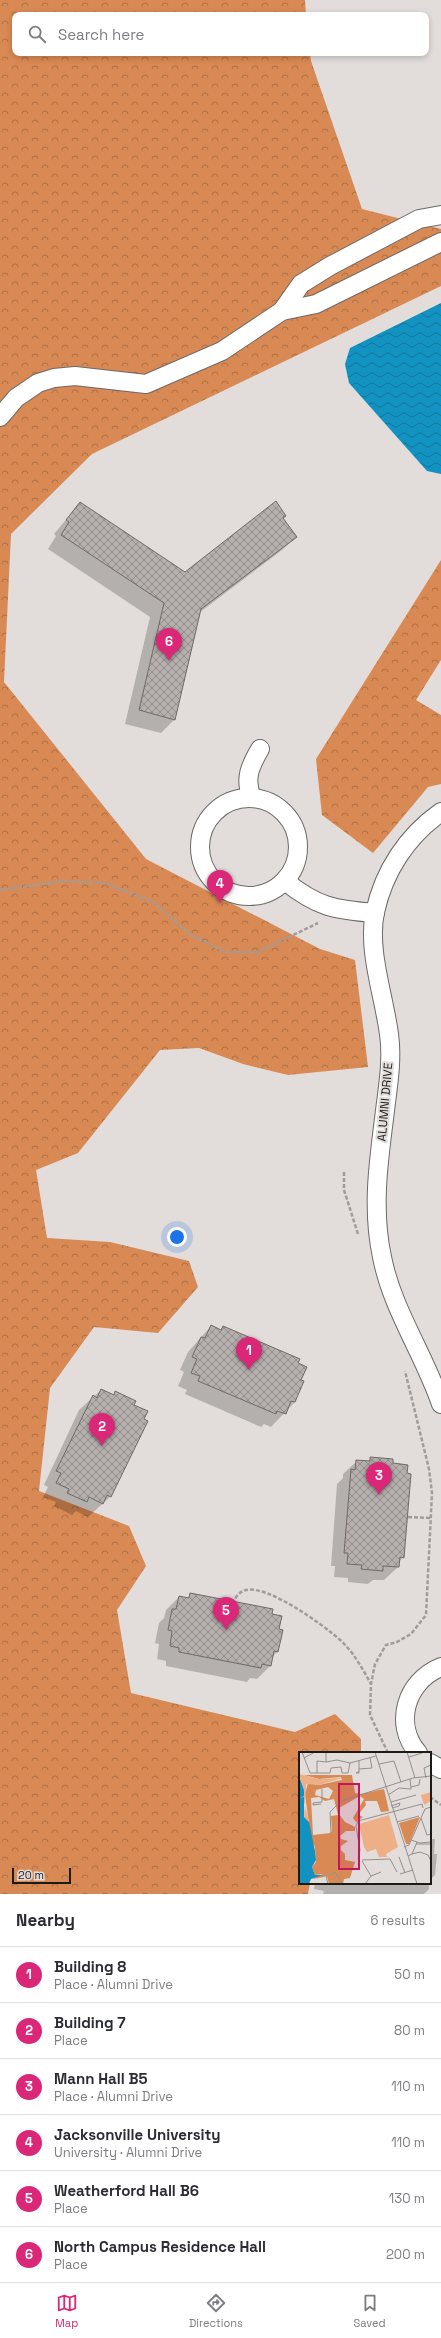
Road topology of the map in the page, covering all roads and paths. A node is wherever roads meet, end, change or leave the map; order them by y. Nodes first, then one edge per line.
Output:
1 (441, 215) edge
2 (437, 245) edge
3 (282, 312) junction
4 (0, 417) edge
5 (260, 749) dead end
6 (252, 798) junction
7 (441, 812) edge
8 (285, 882) junction
9 (0, 890) edge
10 (325, 907) junction
11 (375, 913) junction
12 (344, 1172) dead end
13 (360, 1241) dead end
14 (404, 1365) dead end
15 (441, 1404) edge
16 (408, 1517) dead end
17 (432, 1518) junction
18 (232, 1601) dead end
19 (441, 1652) edge
20 (436, 1669) edge
21 (371, 1684) junction
22 (388, 1752) edge
23 (417, 1752) edge
24 (431, 1764) edge
25 (441, 1769) edge
26 (431, 1798) edge
27 (441, 1805) edge

1 - 3 street
2 - 3 street
3 - 4 street
5 - 6 street
6 - 8 street
6 - 8 street
7 - 11 street, ALUMNI DRIVE
8 - 10 street
9 - 10 path
10 - 11 street
11 - 15 street, ALUMNI DRIVE
12 - 13 path
14 - 17 path
16 - 17 path
17 - 21 path
18 - 21 path
19 - 20 street
20 - 23 street
21 - 22 path
24 - 25 street
26 - 27 path

